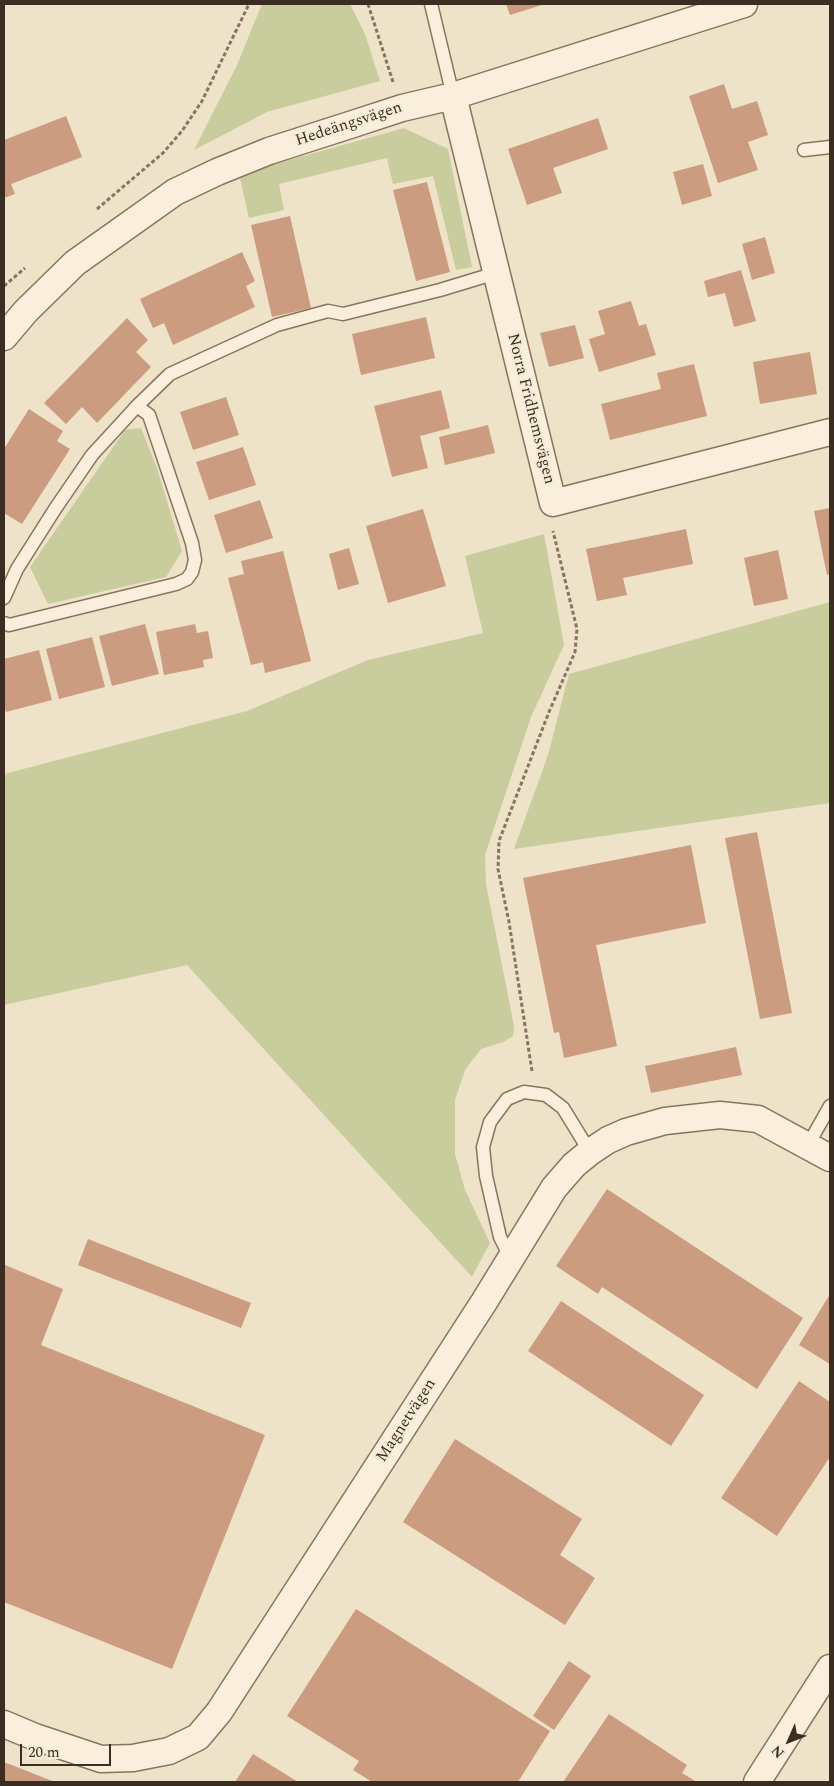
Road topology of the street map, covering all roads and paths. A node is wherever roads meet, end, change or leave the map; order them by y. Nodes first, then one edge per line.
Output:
1 (249, 4) edge
2 (368, 4) edge
3 (431, 4) edge
4 (744, 4) edge
5 (453, 96) junction
6 (402, 108) junction
7 (830, 147) edge
8 (804, 150) dead end
9 (90, 215) dead end
10 (32, 262) dead end
11 (496, 273) junction
12 (4, 286) edge
13 (4, 337) edge
14 (137, 406) junction
15 (830, 432) edge
16 (553, 503) junction
17 (4, 598) edge
18 (4, 623) edge
19 (536, 1093) junction
20 (830, 1106) edge
21 (808, 1144) junction
22 (590, 1152) junction
23 (830, 1158) edge
24 (510, 1259) junction
25 (830, 1668) edge
26 (4, 1724) edge
27 (760, 1781) edge

1 - 9 path
2 - 6 path
3 - 5 lane
4 - 5 street, Hedeängsvägen
5 - 6 street, Hedeängsvägen
5 - 11 street, Norra Fridhemsvägen
6 - 13 street, Hedeängsvägen
7 - 8 lane
10 - 12 path
11 - 14 lane
11 - 16 street, Norra Fridhemsvägen
14 - 17 lane
14 - 18 lane
15 - 16 street, Norra Fridhemsvägen
16 - 19 path
19 - 22 lane
19 - 24 lane
20 - 21 lane
21 - 22 street, Magnetvägen
21 - 23 street, Magnetvägen
22 - 24 street, Magnetvägen
24 - 26 street, Magnetvägen
25 - 27 street

